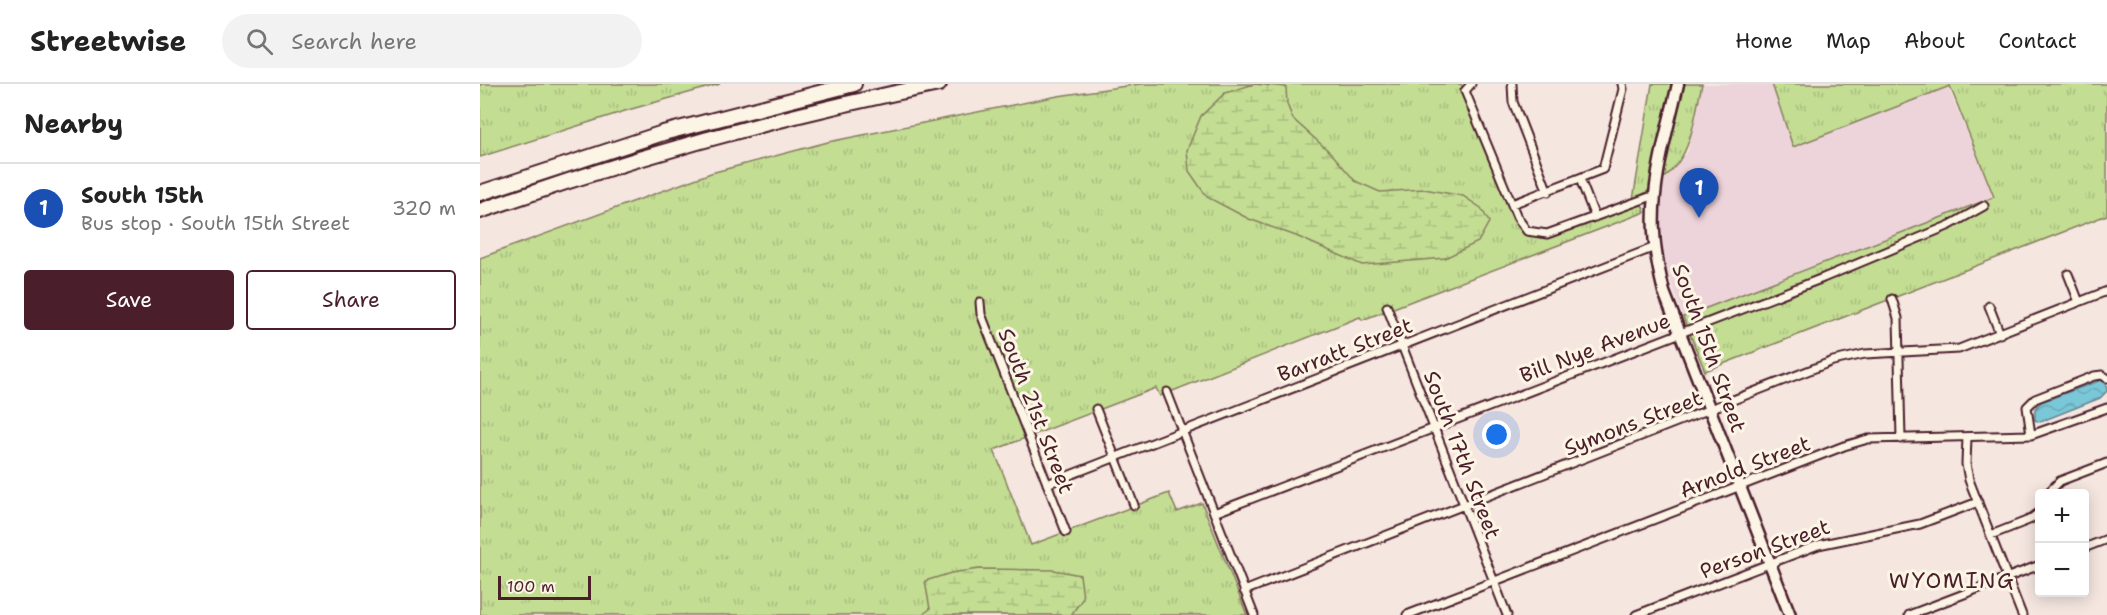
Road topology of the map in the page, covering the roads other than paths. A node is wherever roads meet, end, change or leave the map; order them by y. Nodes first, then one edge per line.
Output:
1 (854, 84) edge
2 (939, 84) edge
3 (1471, 84) edge
4 (1512, 84) edge
5 (1622, 84) edge
6 (1678, 84) edge
7 (1581, 179) junction
8 (1548, 192) junction
9 (480, 193) edge
10 (1655, 195) junction
11 (1512, 204) junction
12 (1984, 206) dead end
13 (480, 211) edge
14 (1595, 217) junction
15 (1655, 247) junction
16 (2068, 274) dead end
17 (2107, 291) edge
18 (1892, 299) dead end
19 (2079, 302) junction
20 (980, 303) dead end
21 (1387, 306) dead end
22 (1989, 306) dead end
23 (1680, 333) junction
24 (2000, 334) junction
25 (1402, 346) junction
26 (1899, 352) junction
27 (2107, 378) edge
28 (1167, 392) dead end
29 (2107, 408) edge
30 (1096, 409) dead end
31 (1710, 411) junction
32 (1434, 428) junction
33 (1182, 432) junction
34 (2031, 435) junction
35 (1967, 437) junction
36 (1901, 438) junction
37 (1115, 458) junction
38 (2107, 463) edge
39 (1047, 484) junction
40 (1740, 486) junction
41 (2052, 489) edge
42 (1978, 502) junction
43 (1134, 505) dead end
44 (1465, 506) junction
45 (1214, 513) junction
46 (2035, 516) edge
47 (1066, 532) dead end
48 (1991, 535) junction
49 (2107, 539) edge
50 (2089, 546) edge
51 (1770, 564) junction
52 (2035, 567) edge
53 (2007, 577) junction
54 (1494, 582) junction
55 (1244, 591) junction
56 (1254, 615) edge
57 (1407, 615) edge
58 (1507, 615) edge
59 (1636, 615) edge
60 (1790, 615) edge
61 (1909, 615) edge
62 (2022, 615) edge

1 - 9 highway
2 - 13 highway
3 - 11 street
4 - 8 street
5 - 7 street
6 - 10 main road, South 15th Street
7 - 8 street
7 - 14 street
8 - 11 street
10 - 14 street
10 - 15 main road, South 15th Street
11 - 14 street
12 - 23 street, Bill Nye Avenue
15 - 23 main road, South 15th Street
15 - 25 street, Barratt Street
16 - 19 street
17 - 19 street, Symons Street
18 - 26 street
19 - 24 street, Symons Street
20 - 39 street, South 21st Street
21 - 25 street, South 17th Street
22 - 24 street
23 - 31 main road, South 15th Street
23 - 32 street, Bill Nye Avenue
24 - 26 street, Symons Street
25 - 32 street, South 17th Street
25 - 33 street, Barratt Street
26 - 31 street, Symons Street
26 - 36 street
27 - 34 street
28 - 33 street
29 - 34 street, Arnold Street
30 - 37 street
31 - 40 main road, South 15th Street
31 - 44 street, Symons Street
32 - 44 street, South 17th Street
32 - 45 street, Bill Nye Avenue
33 - 37 street, Barratt Street
33 - 45 street
34 - 35 street, Arnold Street
35 - 36 street, Arnold Street
35 - 42 street
36 - 40 street, Arnold Street
37 - 39 street, Barratt Street
37 - 43 street
38 - 41 street
39 - 47 street, South 21st Street
40 - 51 main road, South 15th Street
40 - 54 street, Arnold Street
42 - 48 street
42 - 51 street, Person Street
44 - 54 street, South 17th Street
44 - 55 street, Symons Street
45 - 55 street
46 - 48 street
48 - 53 street
49 - 50 street
51 - 59 street, Person Street
51 - 60 main road, South 15th Street
52 - 53 street
53 - 61 street
53 - 62 street
54 - 57 street, Arnold Street
54 - 58 street, South 17th Street
55 - 56 street

